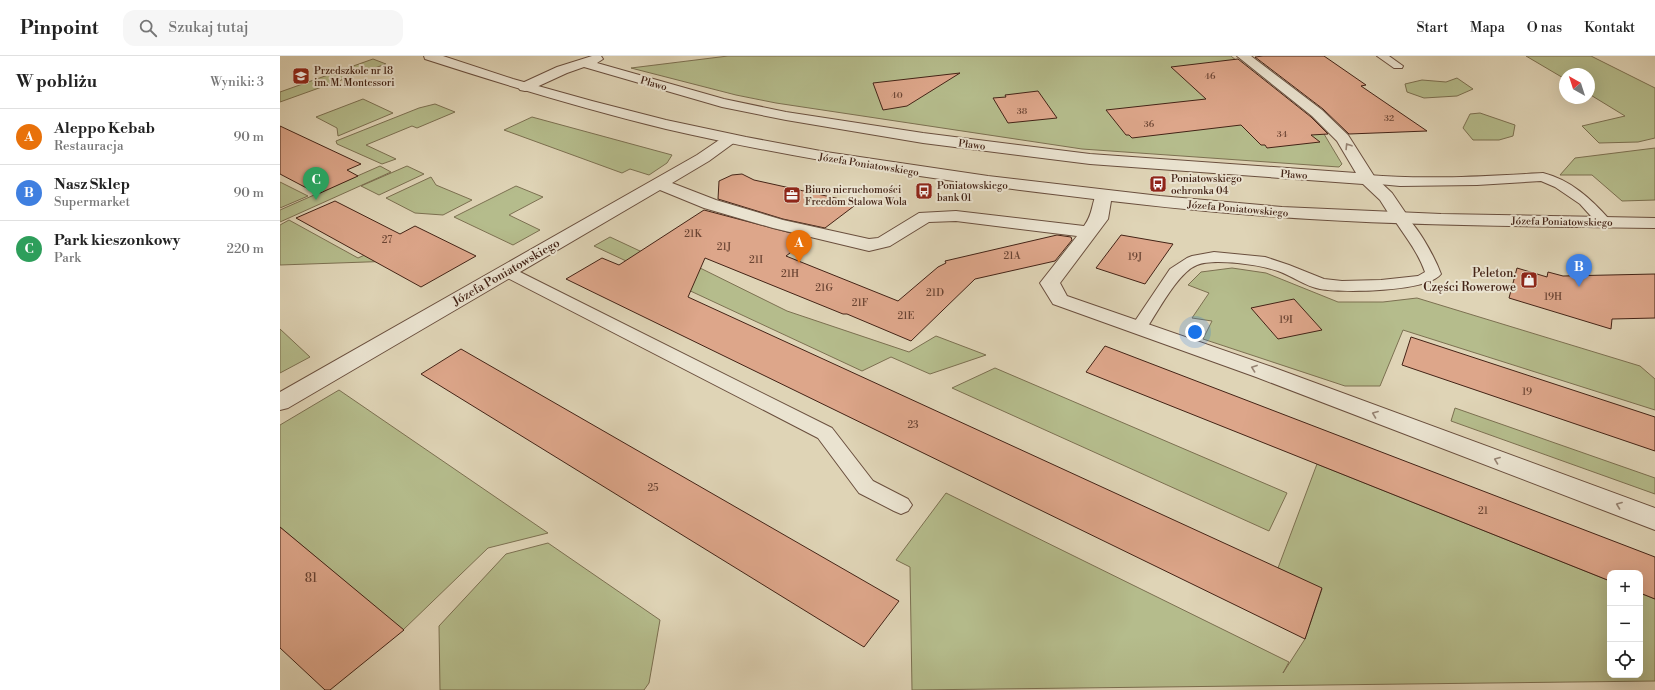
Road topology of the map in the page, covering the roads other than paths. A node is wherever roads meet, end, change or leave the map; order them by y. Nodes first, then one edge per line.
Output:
1 (430, 56) edge
2 (611, 56) edge
3 (1243, 56) edge
4 (1382, 56) edge
5 (583, 63) junction
6 (1398, 66) dead end
7 (525, 87) junction
8 (730, 139) junction
9 (1368, 179) junction
10 (658, 183) junction
11 (1104, 195) junction
12 (1400, 218) junction
13 (1604, 222) junction
14 (1655, 223) edge
15 (1090, 232) junction
16 (506, 271) junction
17 (1139, 327) junction
18 (280, 402) edge
19 (900, 506) dead end
20 (1655, 519) edge

1 - 7 street, Józefa Poniatowskiego
2 - 5 street
9 -> 3 street
4 - 6 lane
5 - 7 street
5 - 9 street, Pławo
7 - 8 street, Józefa Poniatowskiego
8 - 10 street, Józefa Poniatowskiego
8 - 11 street, Józefa Poniatowskiego
9 - 12 street
9 - 13 lane
10 - 15 street
10 - 16 street, Józefa Poniatowskiego
11 - 12 street, Józefa Poniatowskiego
11 - 15 street
12 - 13 street, Józefa Poniatowskiego
12 - 17 lane
13 - 14 street, Józefa Poniatowskiego
15 - 17 street
16 - 18 street, Józefa Poniatowskiego
16 - 19 lane
20 -> 17 street

